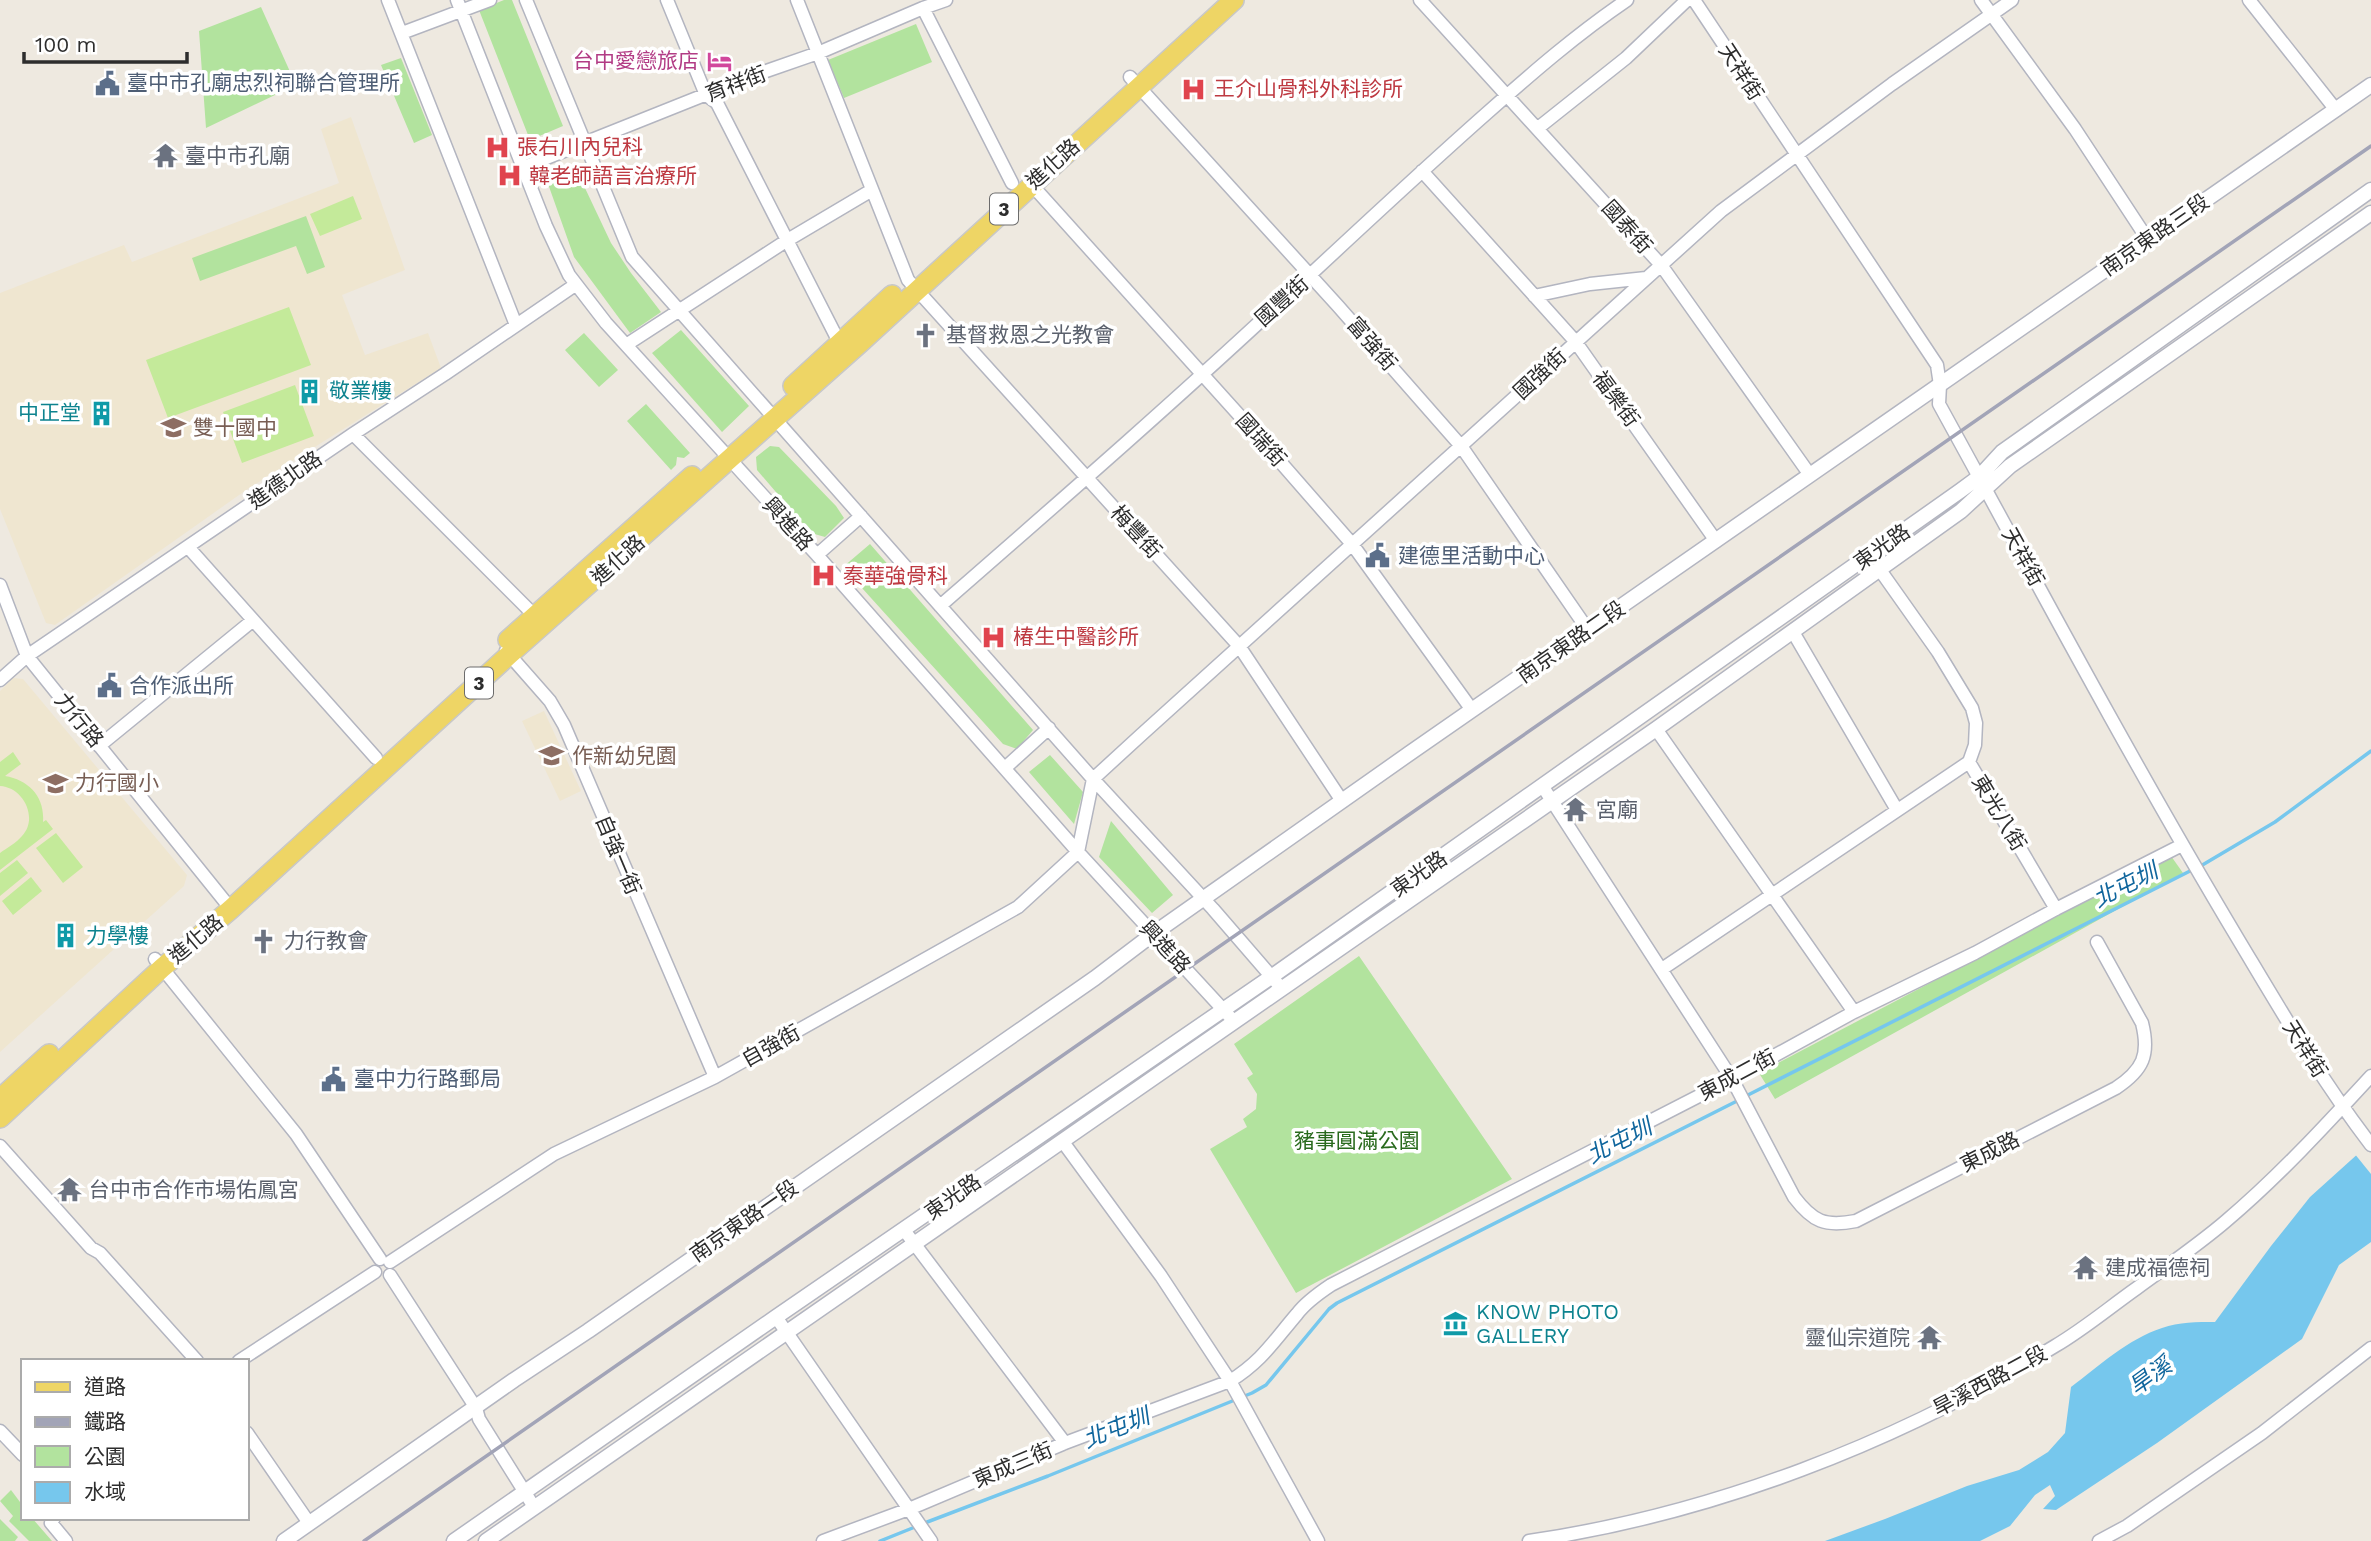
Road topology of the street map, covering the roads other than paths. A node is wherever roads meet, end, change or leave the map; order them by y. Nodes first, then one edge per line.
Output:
1 (388, 0) edge
2 (490, 0) edge
3 (526, 0) edge
4 (667, 0) edge
5 (797, 0) edge
6 (946, 0) edge
7 (1216, 0) edge
8 (1234, 0) edge
9 (1420, 0) edge
10 (1627, 0) edge
11 (1687, 0) edge
12 (1694, 0) edge
13 (1981, 0) edge
14 (2011, 0) edge
15 (2249, 0) edge
16 (459, 6) edge
17 (923, 8) junction
18 (1991, 14) junction
19 (401, 33) junction
20 (818, 53) junction
21 (1135, 82) junction
22 (2371, 85) edge
23 (706, 95) junction
24 (1507, 95) junction
25 (2336, 110) junction
26 (1538, 128) junction
27 (584, 144) junction
28 (1796, 157) junction
29 (524, 167) junction
30 (1422, 171) junction
31 (1022, 184) junction
32 (872, 190) junction
33 (2371, 190) edge
34 (2371, 214) edge
35 (2148, 240) junction
36 (786, 241) junction
37 (1661, 265) junction
38 (1310, 275) junction
39 (1646, 278) junction
40 (913, 284) junction
41 (575, 285) junction
42 (1534, 296) junction
43 (680, 310) junction
44 (516, 325) junction
45 (1575, 341) junction
46 (839, 342) junction
47 (626, 345) junction
48 (1202, 376) junction
49 (1940, 385) junction
50 (771, 415) junction
51 (352, 433) junction
52 (1461, 446) junction
53 (725, 455) junction
54 (1810, 475) junction
55 (1086, 478) junction
56 (1983, 483) junction
57 (861, 516) junction
58 (1716, 541) junction
59 (1352, 544) junction
60 (188, 547) junction
61 (817, 555) junction
62 (1880, 570) junction
63 (0, 585) edge
64 (940, 606) junction
65 (534, 615) junction
66 (252, 621) junction
67 (1588, 630) junction
68 (1793, 632) junction
69 (1238, 646) junction
70 (505, 650) junction
71 (27, 656) junction
72 (0, 680) edge
73 (1472, 710) junction
74 (1049, 728) junction
75 (1656, 729) junction
76 (99, 746) junction
77 (376, 758) junction
78 (1969, 762) junction
79 (1005, 768) junction
80 (1093, 779) junction
81 (1543, 787) junction
82 (1342, 801) junction
83 (1553, 801) junction
84 (1897, 810) junction
85 (2182, 845) junction
86 (1078, 852) junction
87 (1771, 895) junction
88 (1203, 899) junction
89 (227, 904) junction
90 (2056, 909) junction
91 (1153, 934) junction
92 (2097, 942) dead end
93 (159, 963) junction
94 (1662, 969) junction
95 (1271, 977) junction
96 (1282, 989) junction
97 (1224, 1009) junction
98 (1854, 1012) junction
99 (1235, 1022) junction
100 (2371, 1076) edge
101 (715, 1077) junction
102 (1732, 1079) junction
103 (0, 1098) edge
104 (2343, 1107) junction
105 (0, 1118) edge
106 (1063, 1142) junction
107 (2371, 1145) edge
108 (0, 1146) edge
109 (904, 1230) junction
110 (913, 1244) junction
111 (387, 1265) junction
112 (1298, 1312) joint
113 (776, 1317) junction
114 (788, 1333) junction
115 (2371, 1348) edge
116 (195, 1359) edge
117 (242, 1359) edge
118 (1231, 1384) junction
119 (476, 1408) junction
120 (0, 1431) edge
121 (248, 1434) edge
122 (1065, 1443) junction
123 (21, 1453) edge
124 (525, 1492) junction
125 (534, 1507) junction
126 (909, 1509) junction
127 (53, 1520) edge
128 (309, 1523) junction
129 (66, 1541) edge
130 (284, 1541) edge
131 (454, 1541) edge
132 (486, 1541) edge
133 (823, 1541) edge
134 (931, 1541) edge
135 (1318, 1541) edge
136 (1529, 1541) edge
137 (2099, 1541) edge

1 - 19 street
2 - 16 street
3 - 27 street
4 - 23 street
5 - 20 street, 梅豐街
6 - 17 street, 育祥街
7 - 21 main road, 進化路 / 3
8 - 21 main road, 進化路 / 3
9 - 24 street, 國泰街
10 - 24 street, 國豐街
11 - 26 street
12 - 28 street, 天祥街
13 - 18 street
14 - 18 street, 國強街
15 - 25 street
16 - 19 street
16 - 29 street, 興進路
17 - 20 street, 育祥街
17 - 31 street, 國瑞街
18 - 28 street, 國強街
18 - 35 street
19 - 44 street
20 - 23 street, 育祥街
20 - 32 street, 梅豐街
21 - 31 main road, 進化路 / 3
21 - 38 street, 富強街
22 - 25 street, 南京東路三段
23 - 27 street, 育祥街
23 - 36 street
24 - 26 street, 國泰街
24 - 30 street, 國豐街
25 - 35 street, 南京東路三段
26 - 37 street, 國泰街
27 - 29 street, 育祥街
27 - 43 street
28 - 37 street, 國強街
28 - 49 street, 天祥街
29 - 41 street, 興進路
30 - 38 street, 國豐街
30 - 42 street, 福樂街
31 - 40 main road, 進化路 / 3
31 - 48 street, 國瑞街
32 - 36 street
32 - 40 street, 梅豐街
33 - 56 street, 東光路
34 - 56 street, 東光路
35 - 49 street, 南京東路三段
36 - 43 street
36 - 46 street
37 - 39 street, 國強街
37 - 54 street, 國泰街
38 - 48 street, 國豐街
38 - 52 street, 富強街
39 - 42 street
39 - 45 street, 國強街
40 - 46 main road, 進化路 / 3
40 - 50 main road, 進化路 / 3
40 - 55 street, 梅豐街
41 - 44 street, 進德北路
41 - 47 street, 興進路
42 - 45 street, 福樂街
43 - 47 street
43 - 50 street
44 - 51 street, 進德北路
45 - 52 street, 國強街
45 - 58 street, 福樂街
46 - 50 main road, 進化路 / 3
47 - 53 street, 興進路
48 - 55 street, 國豐街
48 - 59 street, 國瑞街
49 - 54 street, 南京東路二段
49 - 56 street, 天祥街
50 - 53 main road, 進化路 / 3
50 - 57 street
51 - 60 street, 進德北路
51 - 65 street
52 - 59 street, 國強街
52 - 67 street, 富強街
53 - 61 street, 興進路
53 - 65 main road, 進化路 / 3
53 - 70 main road, 進化路 / 3
54 - 58 street, 南京東路二段
55 - 64 street, 國豐街
55 - 69 street, 梅豐街
56 - 62 street, 東光路
56 - 81 street, 東光路
56 - 85 street, 天祥街
57 - 61 street
57 - 64 street
58 - 67 street, 南京東路二段
59 - 69 street, 國強街
59 - 73 street, 國瑞街
60 - 66 street
60 - 71 street, 進德北路
61 - 79 street, 興進路
62 - 68 street, 東光路
62 - 78 street, 東光八街
63 - 71 street, 力行路
64 - 74 street
65 - 70 main road, 進化路 / 3
66 - 76 street
66 - 77 street
67 - 73 street, 南京東路二段
68 - 75 street, 東光路
68 - 84 street
69 - 80 street, 國強街
69 - 82 street, 梅豐街
70 - 77 main road, 進化路 / 3
70 - 89 main road, 進化路 / 3
70 - 101 street, 自強一街
71 - 72 street, 進德北路
71 - 76 street, 力行路
73 - 82 street, 南京東路二段
74 - 79 street
74 - 80 street
75 - 83 street, 東光路
75 - 87 street
76 - 89 street, 力行路
77 - 89 main road, 進化路 / 3
78 - 84 street
78 - 90 street, 東光八街
79 - 86 street, 興進路
80 - 86 street
80 - 88 street
81 - 83 street
81 - 95 street, 東光路
82 - 88 street, 南京東路二段
83 - 94 street
83 - 96 street, 東光路
84 - 87 street
85 - 90 street, 東成二街
85 - 104 street, 天祥街
86 - 91 street, 興進路
86 - 101 street, 自強街
87 - 94 street
87 - 98 street
88 - 91 street, 南京東路一段
88 - 95 street
89 - 93 main road, 進化路 / 3
90 - 98 street, 東成二街
91 - 97 street, 興進路
91 - 119 street, 南京東路一段
92 - 102 street, 東成路
93 - 103 main road, 進化路 / 3
93 - 105 main road, 進化路 / 3
93 - 111 street
94 - 102 street
95 - 96 street
95 - 97 street, 東光路
96 - 99 street, 東光路
97 - 99 street, 興進路
97 - 109 street, 東光路
98 - 102 street, 東成二街
99 - 106 street, 東光路
100 - 104 street, 旱溪西路二段
101 - 111 street, 自強街
102 - 112 street, 東成二街
104 - 107 street, 天祥街
104 - 136 street, 旱溪西路二段
106 - 110 street, 東光路
106 - 118 street
108 - 116 street
109 - 110 street
109 - 113 street, 東光路
110 - 114 street, 東光路
110 - 122 street
111 - 117 street
111 - 119 street
112 - 118 street, 東成三街
113 - 114 street
113 - 124 street, 東光路
114 - 125 street, 東光路
114 - 126 street
115 - 137 street
118 - 122 street, 東成三街
118 - 135 street
119 - 124 street
119 - 128 street, 南京東路一段
120 - 123 street
121 - 128 street
122 - 126 street, 東成三街
124 - 125 street
124 - 131 street, 東光路
125 - 132 street, 東光路
126 - 133 street, 東成三街
126 - 134 street
127 - 129 street
128 - 130 street, 南京東路一段

